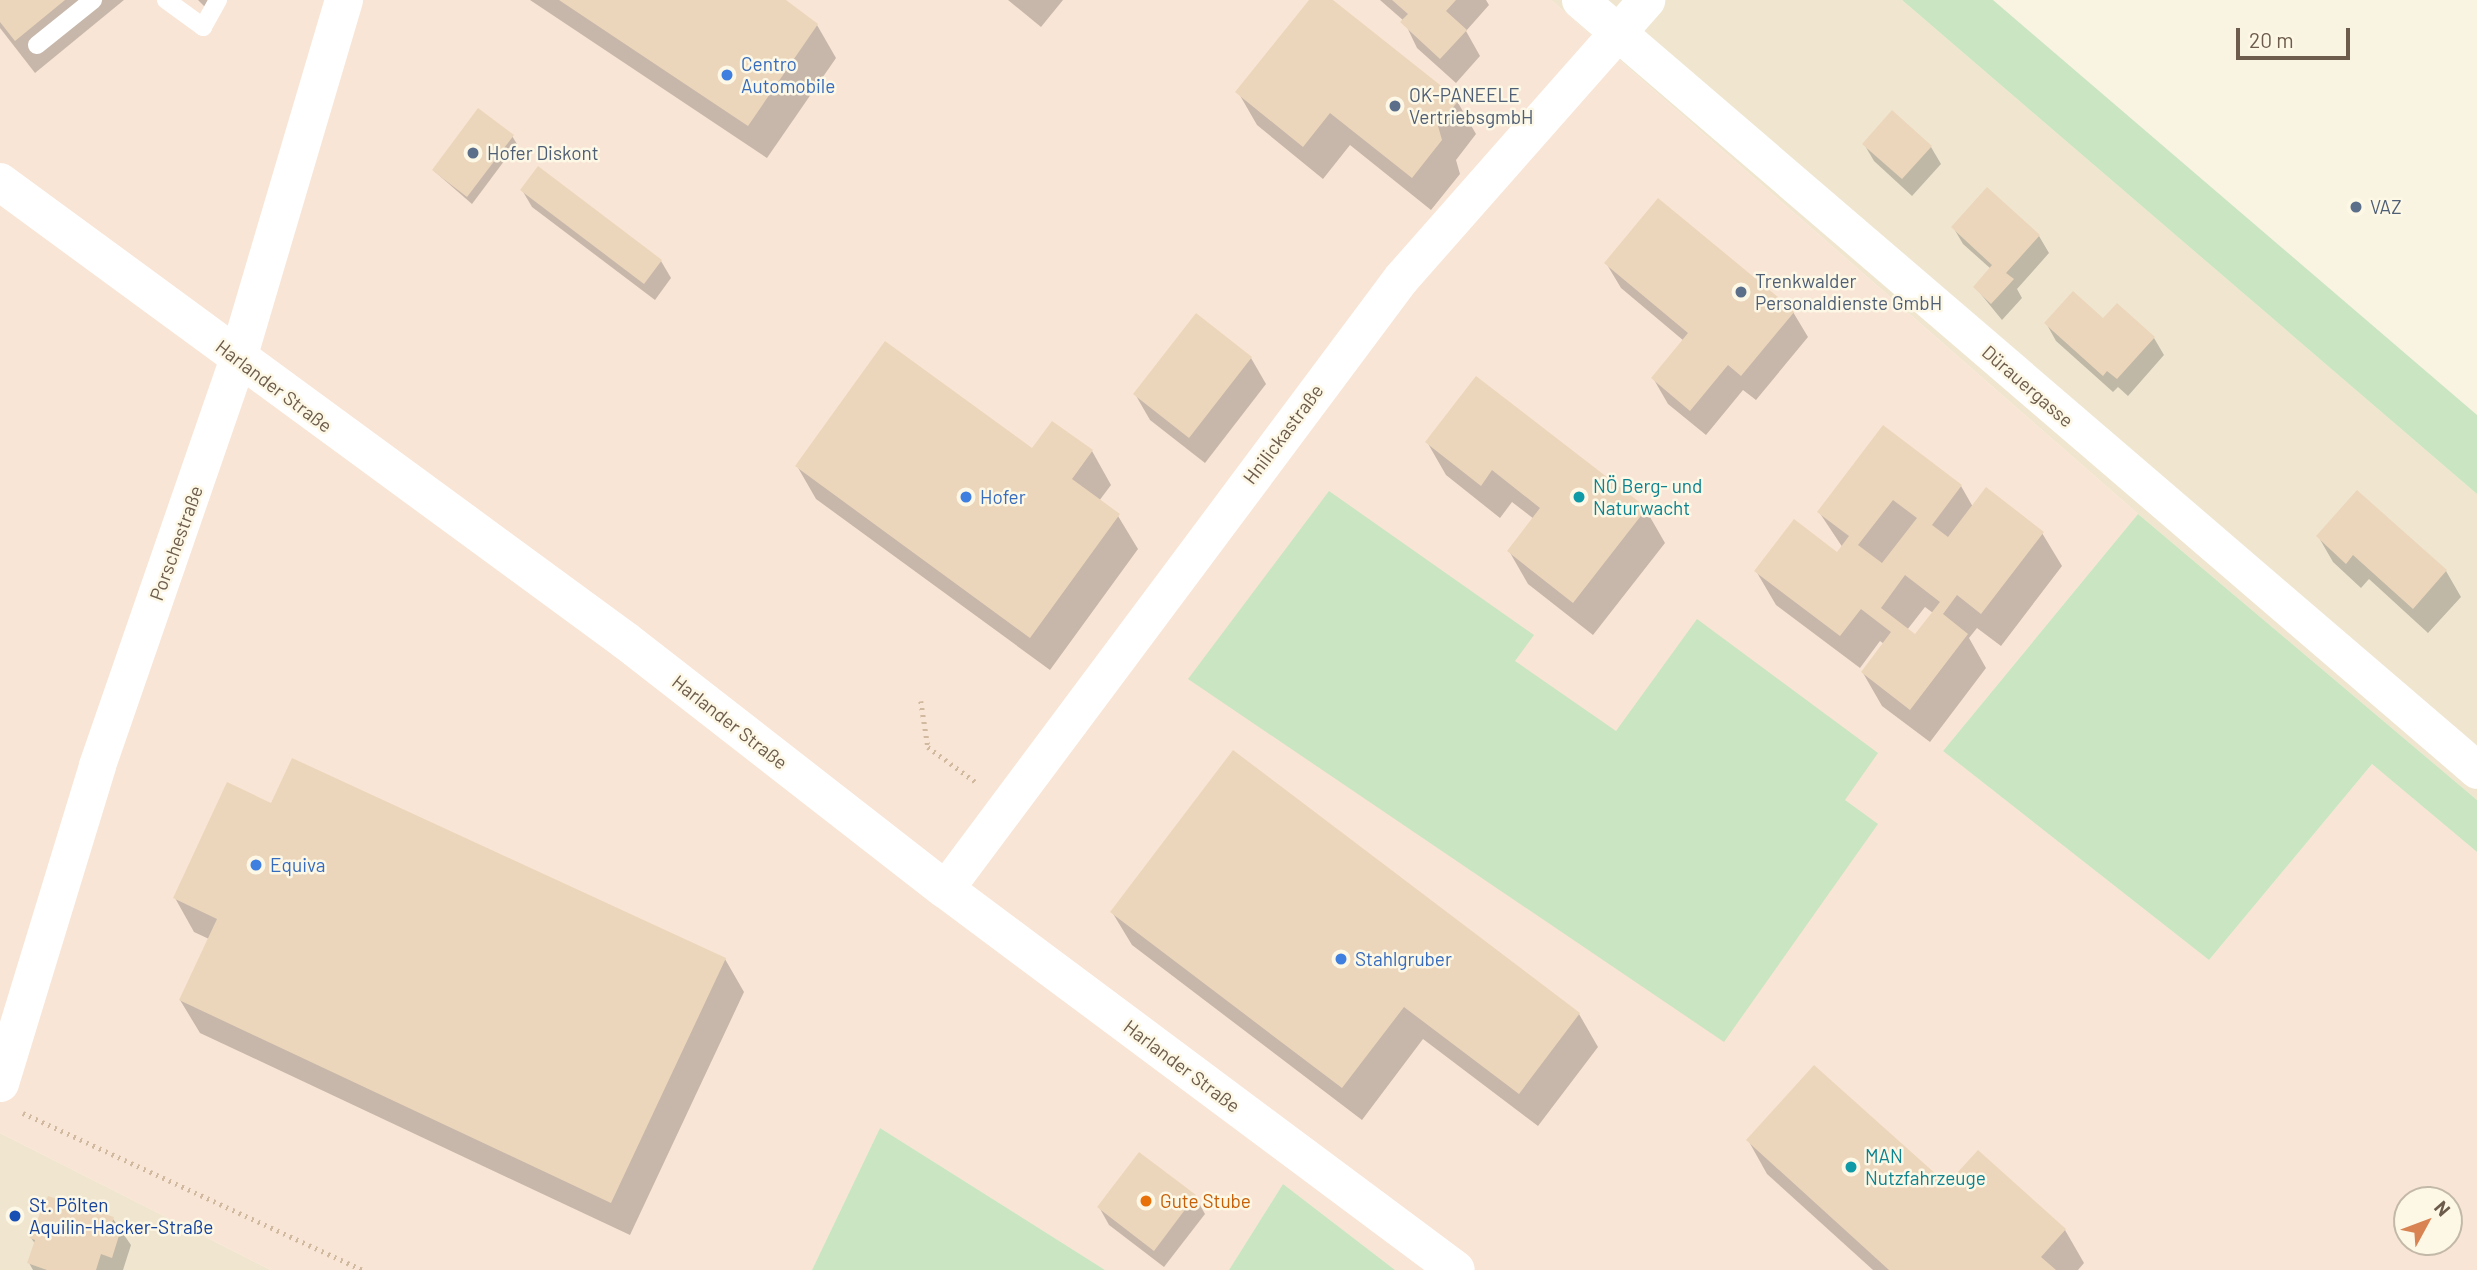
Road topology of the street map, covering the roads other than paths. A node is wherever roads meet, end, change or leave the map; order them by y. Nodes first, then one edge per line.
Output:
1 (93, 0) edge
2 (166, 0) edge
3 (218, 0) edge
4 (344, 0) edge
5 (1580, 0) edge
6 (1646, 0) edge
7 (1616, 31) junction
8 (37, 45) dead end
9 (0, 182) edge
10 (238, 358) junction
11 (2477, 770) edge
12 (945, 889) junction
13 (6, 1095) edge
14 (1456, 1270) edge

1 - 8 lane
2 - 3 lane
4 - 10 main road, Porschestraße
5 - 7 street, Dürauergasse
6 - 7 street, Hnilickastraße
7 - 11 street, Dürauergasse
7 - 12 street, Hnilickastraße
9 - 10 main road, Harlander Straße
10 - 12 main road, Harlander Straße
10 - 13 street, Porschestraße
12 - 14 main road, Harlander Straße

